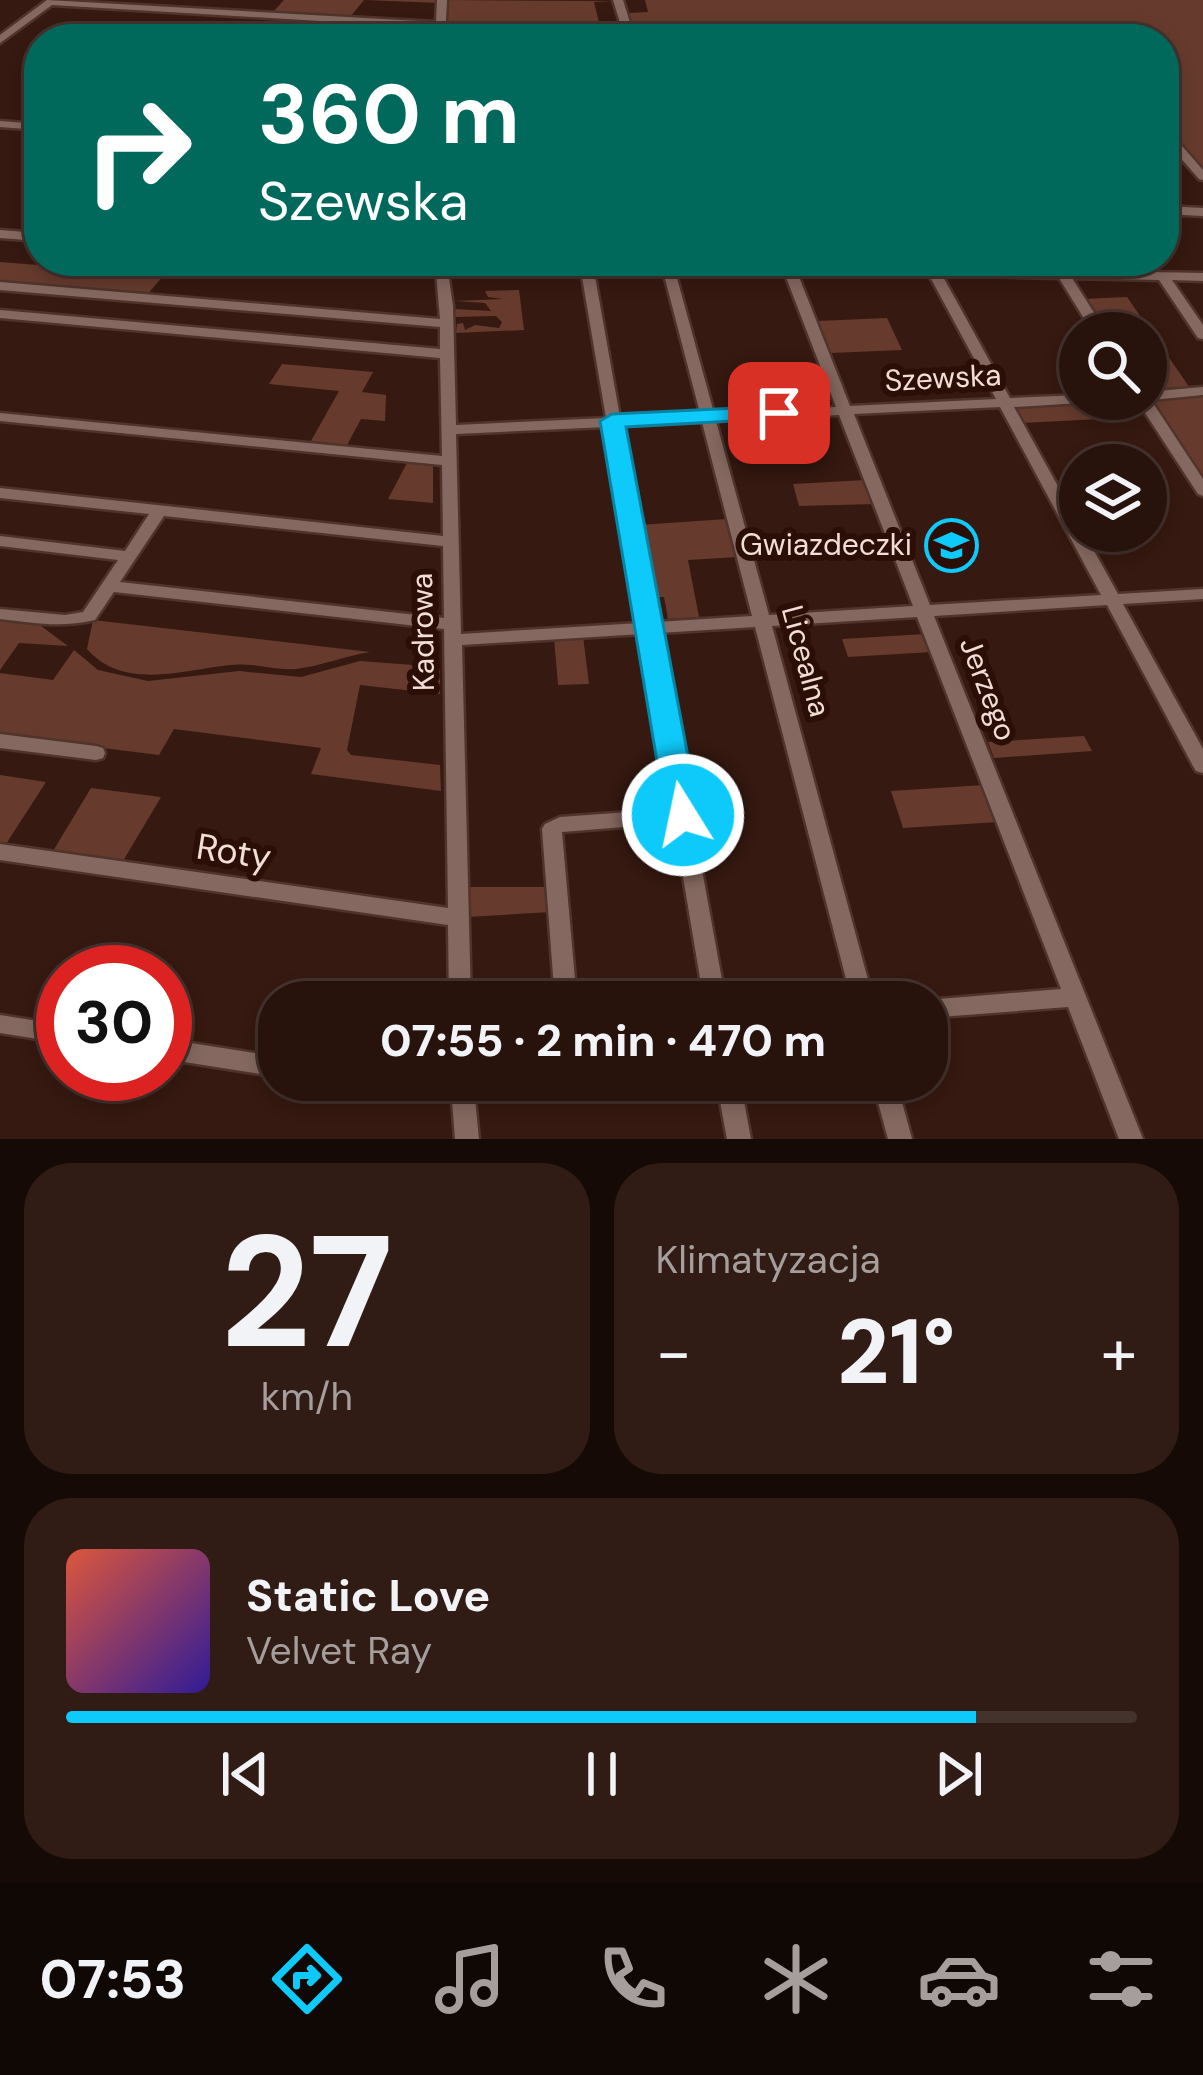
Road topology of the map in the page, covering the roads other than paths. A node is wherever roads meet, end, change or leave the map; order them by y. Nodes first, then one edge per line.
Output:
1 (52, 1) edge
2 (13, 17) dead end
3 (29, 18) junction
4 (423, 24) edge
5 (0, 40) edge
6 (1179, 149) edge
7 (1179, 156) edge
8 (1185, 156) junction
9 (1203, 176) edge
10 (442, 276) edge
11 (589, 276) edge
12 (670, 276) edge
13 (792, 276) edge
14 (935, 276) edge
15 (1064, 276) edge
16 (1138, 276) edge
17 (1163, 277) junction
18 (1203, 277) edge
19 (0, 286) edge
20 (1087, 312) edge
21 (0, 314) edge
22 (446, 324) junction
23 (1203, 335) edge
24 (446, 354) junction
25 (1203, 391) edge
26 (1167, 395) edge
27 (1059, 400) edge
28 (1004, 403) junction
29 (845, 410) junction
30 (708, 416) junction
31 (0, 417) edge
32 (1158, 420) edge
33 (612, 421) junction
34 (448, 430) junction
35 (449, 461) junction
36 (1203, 491) edge
37 (0, 493) edge
38 (160, 510) junction
39 (0, 541) edge
40 (452, 542) junction
41 (128, 556) junction
42 (108, 586) junction
43 (1203, 594) edge
44 (1112, 599) junction
45 (925, 609) junction
46 (0, 614) edge
47 (765, 620) junction
48 (651, 627) junction
49 (453, 632) junction
50 (2, 745) edge
51 (96, 753) dead end
52 (1203, 766) edge
53 (683, 815) junction
54 (0, 852) edge
55 (457, 918) junction
56 (459, 981) edge
57 (564, 981) edge
58 (711, 981) edge
59 (858, 981) edge
60 (1077, 997) junction
61 (948, 1007) edge
62 (0, 1024) edge
63 (36, 1030) edge
64 (192, 1053) edge
65 (258, 1064) edge
66 (464, 1101) edge
67 (732, 1101) edge
68 (890, 1101) edge
69 (467, 1139) edge
70 (739, 1139) edge
71 (900, 1139) edge
72 (1131, 1139) edge

1 - 3 street
1 - 4 street
2 - 3 street
3 - 5 street
6 - 8 street
7 - 8 street
8 - 9 street
10 - 22 street, Kadrowa
11 - 33 street
12 - 30 street, Licealna
13 - 29 street, Jerzego
14 - 28 street
15 - 20 street
16 - 17 street
17 - 18 street
17 - 23 street
19 - 22 street
21 - 24 street
22 - 24 street, Kadrowa
24 - 34 street, Kadrowa
25 - 26 street
27 - 28 street, Szewska
28 - 29 street, Szewska
28 - 44 street
29 - 30 street, Szewska
29 - 45 street, Jerzego
30 - 33 street, Szewska
30 - 47 street, Licealna
31 - 35 street
32 - 36 street
33 - 34 street, Szewska
33 - 48 street
34 - 35 street, Kadrowa
35 - 40 street, Kadrowa
37 - 38 street
38 - 40 street
38 - 41 street
39 - 41 street
40 - 49 street, Kadrowa
41 - 42 street
42 - 46 street
42 - 49 street
43 - 44 street
44 - 45 street
44 - 52 street
45 - 47 street
45 - 60 street, Jerzego
47 - 48 street
47 - 59 street, Licealna
48 - 49 street
48 - 53 street
49 - 55 street, Kadrowa
50 - 51 street
53 - 57 street
53 - 58 street
54 - 55 street, Roty
55 - 56 street, Kadrowa
60 - 61 street
60 - 72 street, Jerzego
62 - 63 street
64 - 65 street
66 - 69 street
67 - 70 street
68 - 71 street

